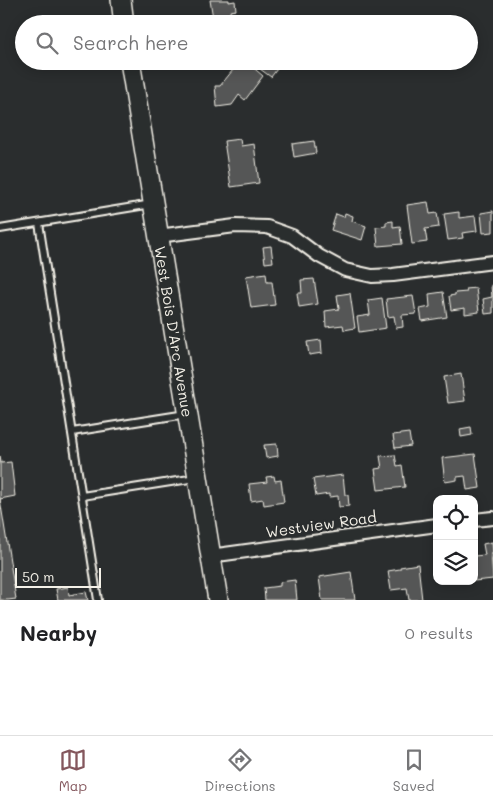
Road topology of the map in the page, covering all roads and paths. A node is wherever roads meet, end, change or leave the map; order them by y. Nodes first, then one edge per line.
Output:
1 (121, 0) edge
2 (123, 15) edge
3 (131, 70) edge
4 (153, 203) junction
5 (39, 223) junction
6 (0, 229) edge
7 (158, 236) junction
8 (493, 262) edge
9 (187, 414) junction
10 (72, 432) junction
11 (198, 477) junction
12 (82, 496) junction
13 (493, 518) edge
14 (478, 520) edge
15 (433, 526) edge
16 (210, 556) junction
17 (98, 600) edge
18 (218, 600) edge

1 - 2 street
3 - 4 street, West Bois D'Arc Avenue
4 - 5 lane
4 - 7 street, West Bois D'Arc Avenue
5 - 6 lane
5 - 10 lane
7 - 8 street
7 - 9 street, West Bois D'Arc Avenue
9 - 10 lane
9 - 11 street, West Bois D'Arc Avenue
10 - 12 lane
11 - 12 lane
11 - 16 street, West Bois D'Arc Avenue
12 - 17 lane
13 - 14 street
15 - 16 street, Westview Road
16 - 18 street, West Bois D'Arc Avenue

